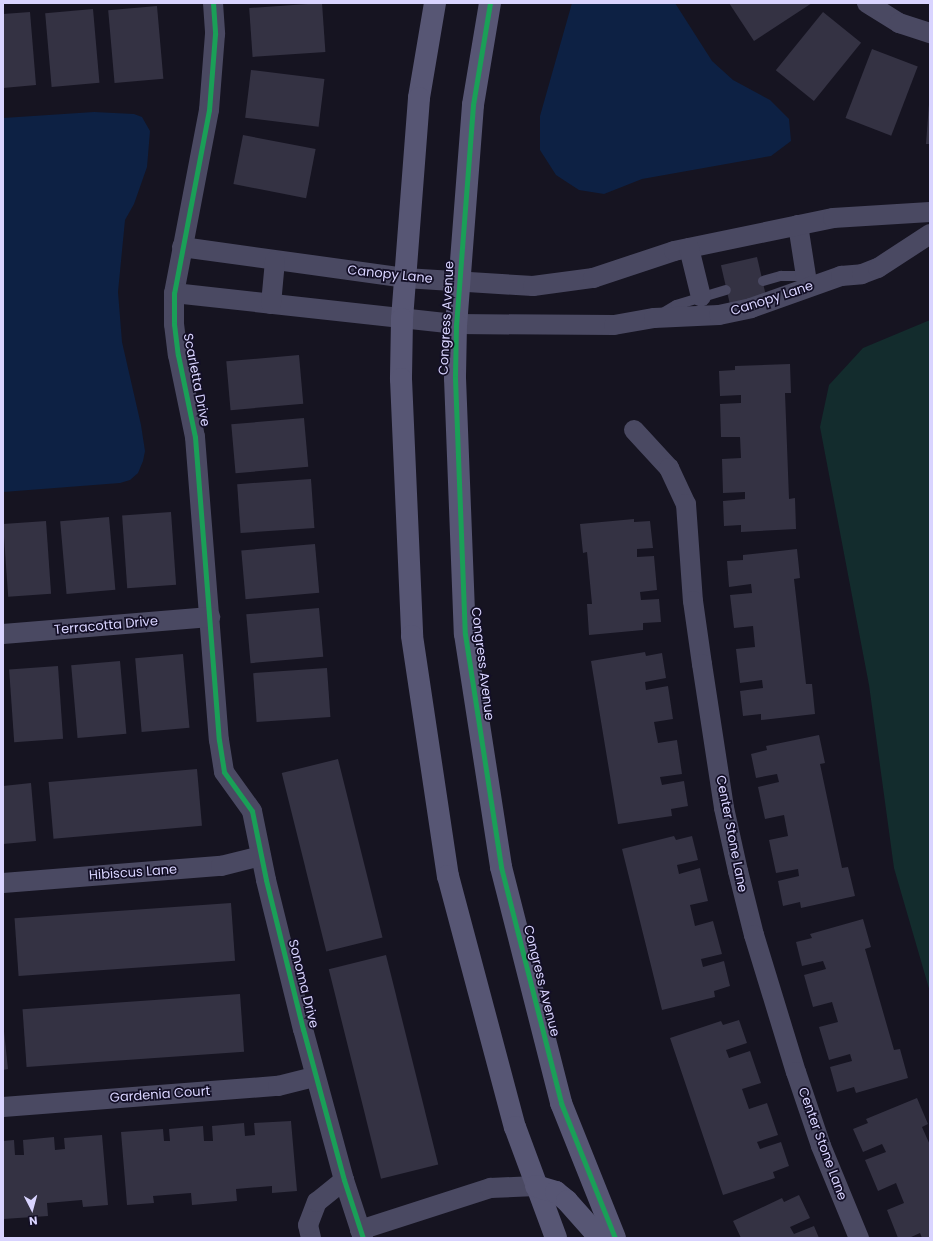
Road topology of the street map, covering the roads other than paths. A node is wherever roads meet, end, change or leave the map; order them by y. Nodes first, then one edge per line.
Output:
1 (213, 3) edge
2 (435, 3) edge
3 (490, 3) edge
4 (867, 3) edge
5 (930, 33) edge
6 (930, 212) edge
7 (798, 225) junction
8 (930, 234) edge
9 (182, 247) junction
10 (689, 248) junction
11 (275, 261) junction
12 (806, 276) junction
13 (841, 276) junction
14 (404, 278) junction
15 (763, 281) dead end
16 (459, 282) junction
17 (726, 290) dead end
18 (174, 293) junction
19 (701, 298) junction
20 (271, 304) junction
21 (654, 318) junction
22 (402, 319) junction
23 (456, 324) junction
24 (634, 430) dead end
25 (210, 617) junction
26 (3, 634) edge
27 (219, 740) joint
28 (261, 856) junction
29 (3, 883) edge
30 (316, 1077) junction
31 (3, 1107) edge
32 (344, 1180) junction
33 (536, 1186) junction
34 (362, 1234) edge
35 (311, 1238) edge
36 (556, 1238) edge
37 (600, 1238) edge
38 (615, 1238) edge
39 (859, 1238) edge

1 - 9 street, Scarletta Drive
2 - 14 street
3 - 16 street, Congress Avenue
4 - 5 street
6 - 7 street, Canopy Lane
7 - 10 street, Canopy Lane
7 - 12 street, Canopy Lane
8 - 13 street, Canopy Lane
9 - 11 street, Canopy Lane
9 - 18 street, Scarletta Drive
10 - 16 street, Canopy Lane
10 - 19 street
11 - 14 street, Canopy Lane
11 - 20 street
12 - 13 lane, Canopy Lane
12 - 15 lane, Canopy Lane
13 - 21 street, Canopy Lane
14 - 16 street, Canopy Lane
14 - 22 street
16 - 23 street, Congress Avenue
17 - 19 lane, Canopy Lane
18 - 20 street, Canopy Lane
18 - 25 street, Scarletta Drive
19 - 21 lane, Canopy Lane
20 - 22 street, Canopy Lane
21 - 23 street, Canopy Lane
22 - 23 street, Canopy Lane
22 - 33 street
23 - 38 street, Congress Avenue
24 - 39 street, Center Stone Lane
25 - 26 street, Terracotta Drive
25 - 27 street, Scarletta Drive
27 - 28 street, Sonoma Drive
28 - 29 street, Hibiscus Lane
28 - 30 street, Sonoma Drive
30 - 31 street, Gardenia Court
30 - 32 street, Sonoma Drive
32 - 34 street, Sonoma Drive
32 - 35 street
33 - 34 street
33 - 36 street
33 - 37 street

